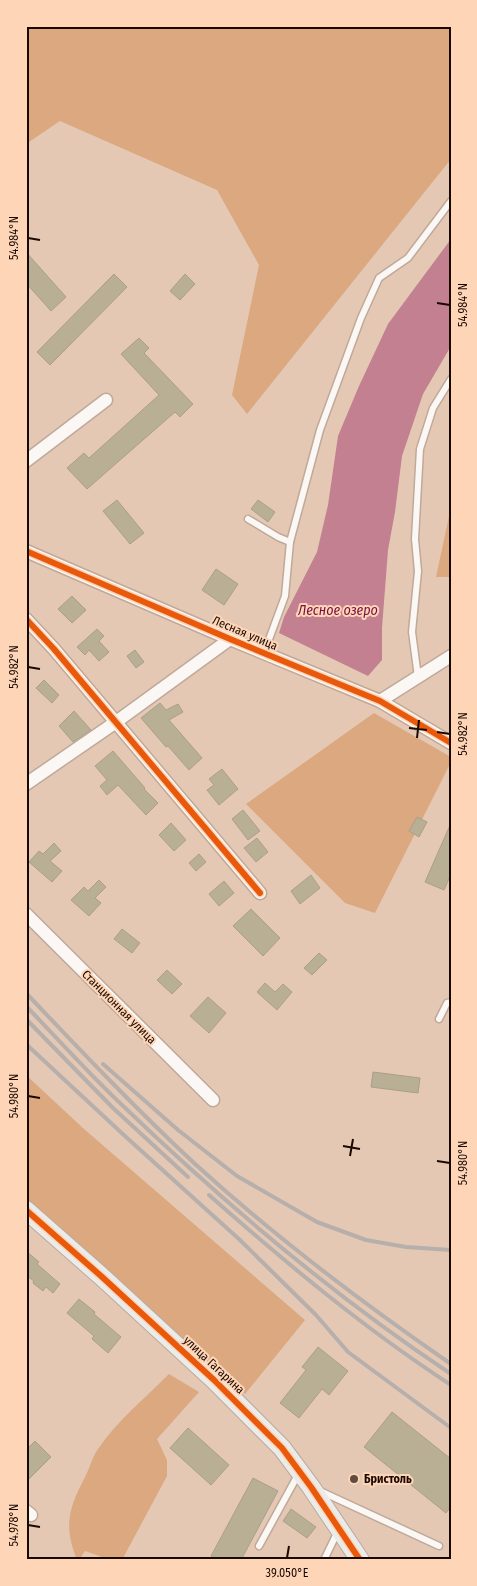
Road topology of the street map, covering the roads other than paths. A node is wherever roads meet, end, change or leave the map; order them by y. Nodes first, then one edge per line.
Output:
1 (451, 201) edge
2 (451, 379) edge
3 (106, 400) dead end
4 (26, 461) edge
5 (248, 519) dead end
6 (290, 542) junction
7 (26, 551) edge
8 (26, 619) edge
9 (230, 639) junction
10 (264, 653) junction
11 (451, 656) edge
12 (418, 676) junction
13 (380, 701) junction
14 (116, 722) junction
15 (451, 743) edge
16 (26, 784) edge
17 (260, 893) dead end
18 (26, 914) edge
19 (451, 1002) edge
20 (439, 1019) dead end
21 (213, 1100) dead end
22 (26, 1210) edge
23 (300, 1472) junction
24 (312, 1487) junction
25 (338, 1530) junction
26 (259, 1546) dead end
27 (439, 1546) dead end
28 (324, 1560) edge
29 (360, 1560) edge

1 - 6 lane
2 - 12 lane
3 - 4 street
5 - 6 lane
6 - 10 lane
7 - 9 street, Лесная улица
8 - 14 street
9 - 10 street, Лесная улица
9 - 14 street
10 - 13 street, Лесная улица
11 - 12 street
12 - 13 street
13 - 15 street, Лесная улица
14 - 16 street
14 - 17 street
18 - 21 street, Станционная улица
19 - 20 lane
22 - 23 street, улица Гагарина
23 - 24 street, улица Гагарина
23 - 26 lane
24 - 25 street, улица Гагарина
24 - 27 lane
25 - 28 lane
25 - 29 street, улица Гагарина

